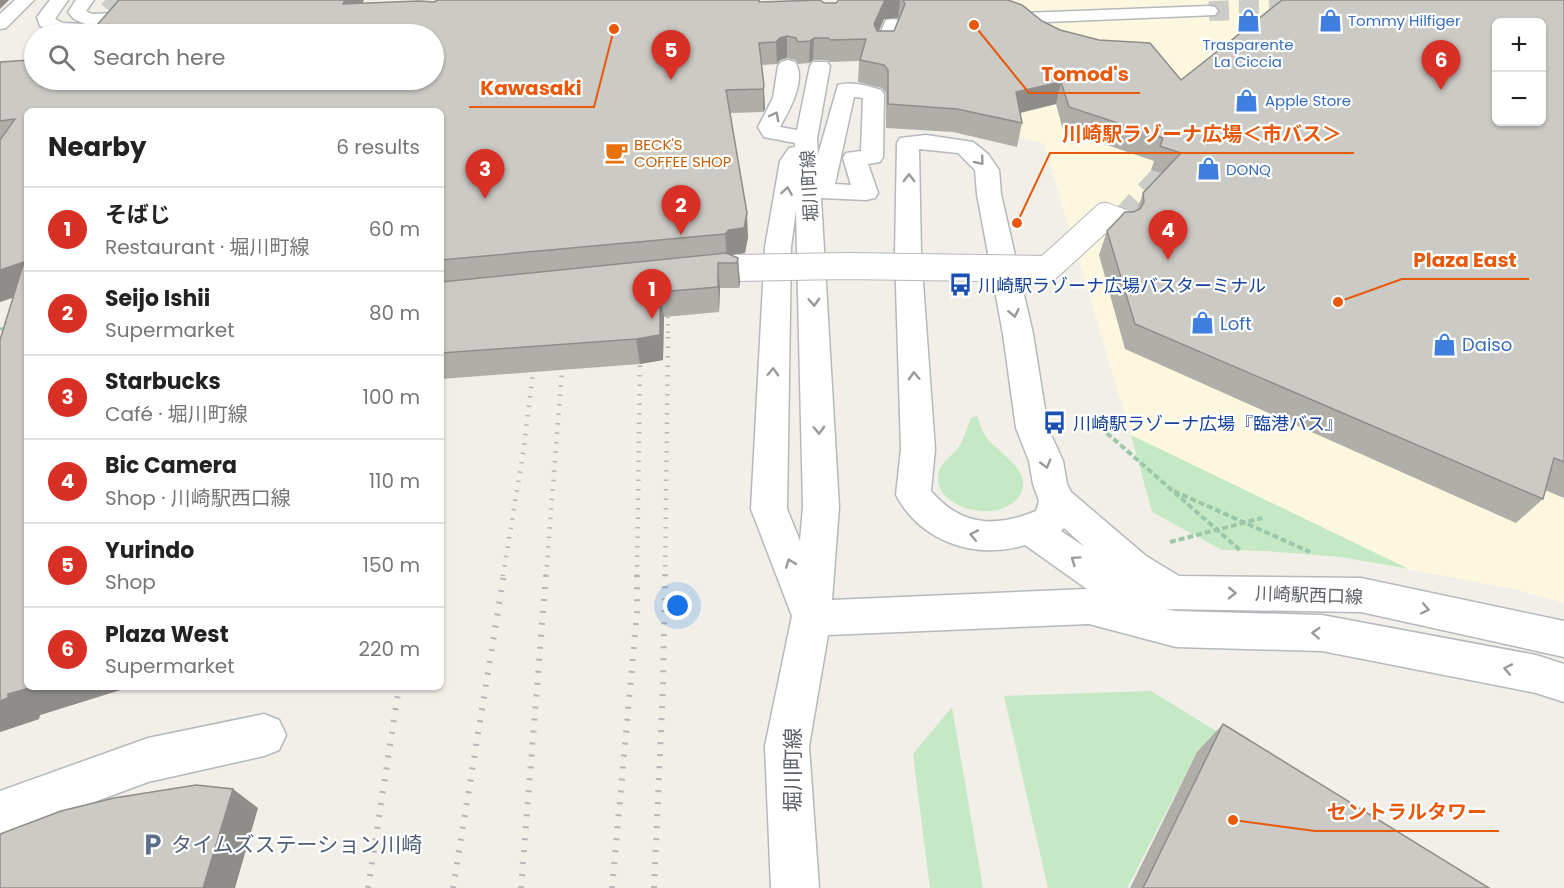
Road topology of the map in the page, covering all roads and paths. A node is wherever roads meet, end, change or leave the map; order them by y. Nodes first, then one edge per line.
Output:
1 (25, 0) edge
2 (59, 0) edge
3 (85, 0) edge
4 (1103, 0) edge
5 (1191, 0) edge
6 (128, 8) edge
7 (1022, 9) edge
8 (1116, 15) junction
9 (0, 24) edge
10 (49, 24) edge
11 (106, 24) edge
12 (892, 24) dead end
13 (1132, 34) dead end
14 (1045, 37) edge
15 (884, 47) edge
16 (788, 66) edge
17 (820, 66) edge
18 (806, 139) junction
19 (821, 191) joint
20 (1121, 222) tunnel mouth
21 (739, 266) dead end
22 (18, 328) edge
23 (0, 329) edge
24 (1100, 427) dead end
25 (1168, 488) junction
26 (1057, 501) junction
27 (1262, 518) dead end
28 (1245, 522) junction
29 (1031, 530) junction
30 (1216, 530) junction
31 (1160, 544) dead end
32 (1243, 554) dead end
33 (1318, 555) dead end
34 (1124, 593) junction
35 (1089, 607) junction
36 (1174, 610) junction
37 (811, 618) junction
38 (1564, 639) edge
39 (1564, 683) edge
40 (264, 735) dead end
41 (0, 814) edge
42 (795, 888) edge

1 - 9 street
2 - 10 street
3 - 6 street
4 - 8 street
5 - 8 street
6 - 11 street
7 - 8 street
7 - 14 street
8 - 13 street
12 - 15 street
18 -> 16 street
17 - 18 street
18 -> 37 street, 堀川町線
37 -> 18 street, 堀川町線
19 - 19 street
20 - 21 street, bridge
22 - 23 path
24 - 25 path
25 - 28 path
25 - 30 path
26 - 29 street
29 -> 26 street
26 - 36 street
27 - 28 path
28 - 30 path
28 - 33 path
34 -> 29 street
30 - 31 path
30 - 32 path
34 - 35 street, 川崎駅西口線
34 - 36 street, 川崎駅西口線
35 - 36 street, 川崎駅西口線
35 - 37 street, 川崎駅西口線
36 -> 38 street, 川崎駅西口線
39 -> 36 street, 川崎駅西口線
37 - 42 street, 堀川町線
40 - 41 street

